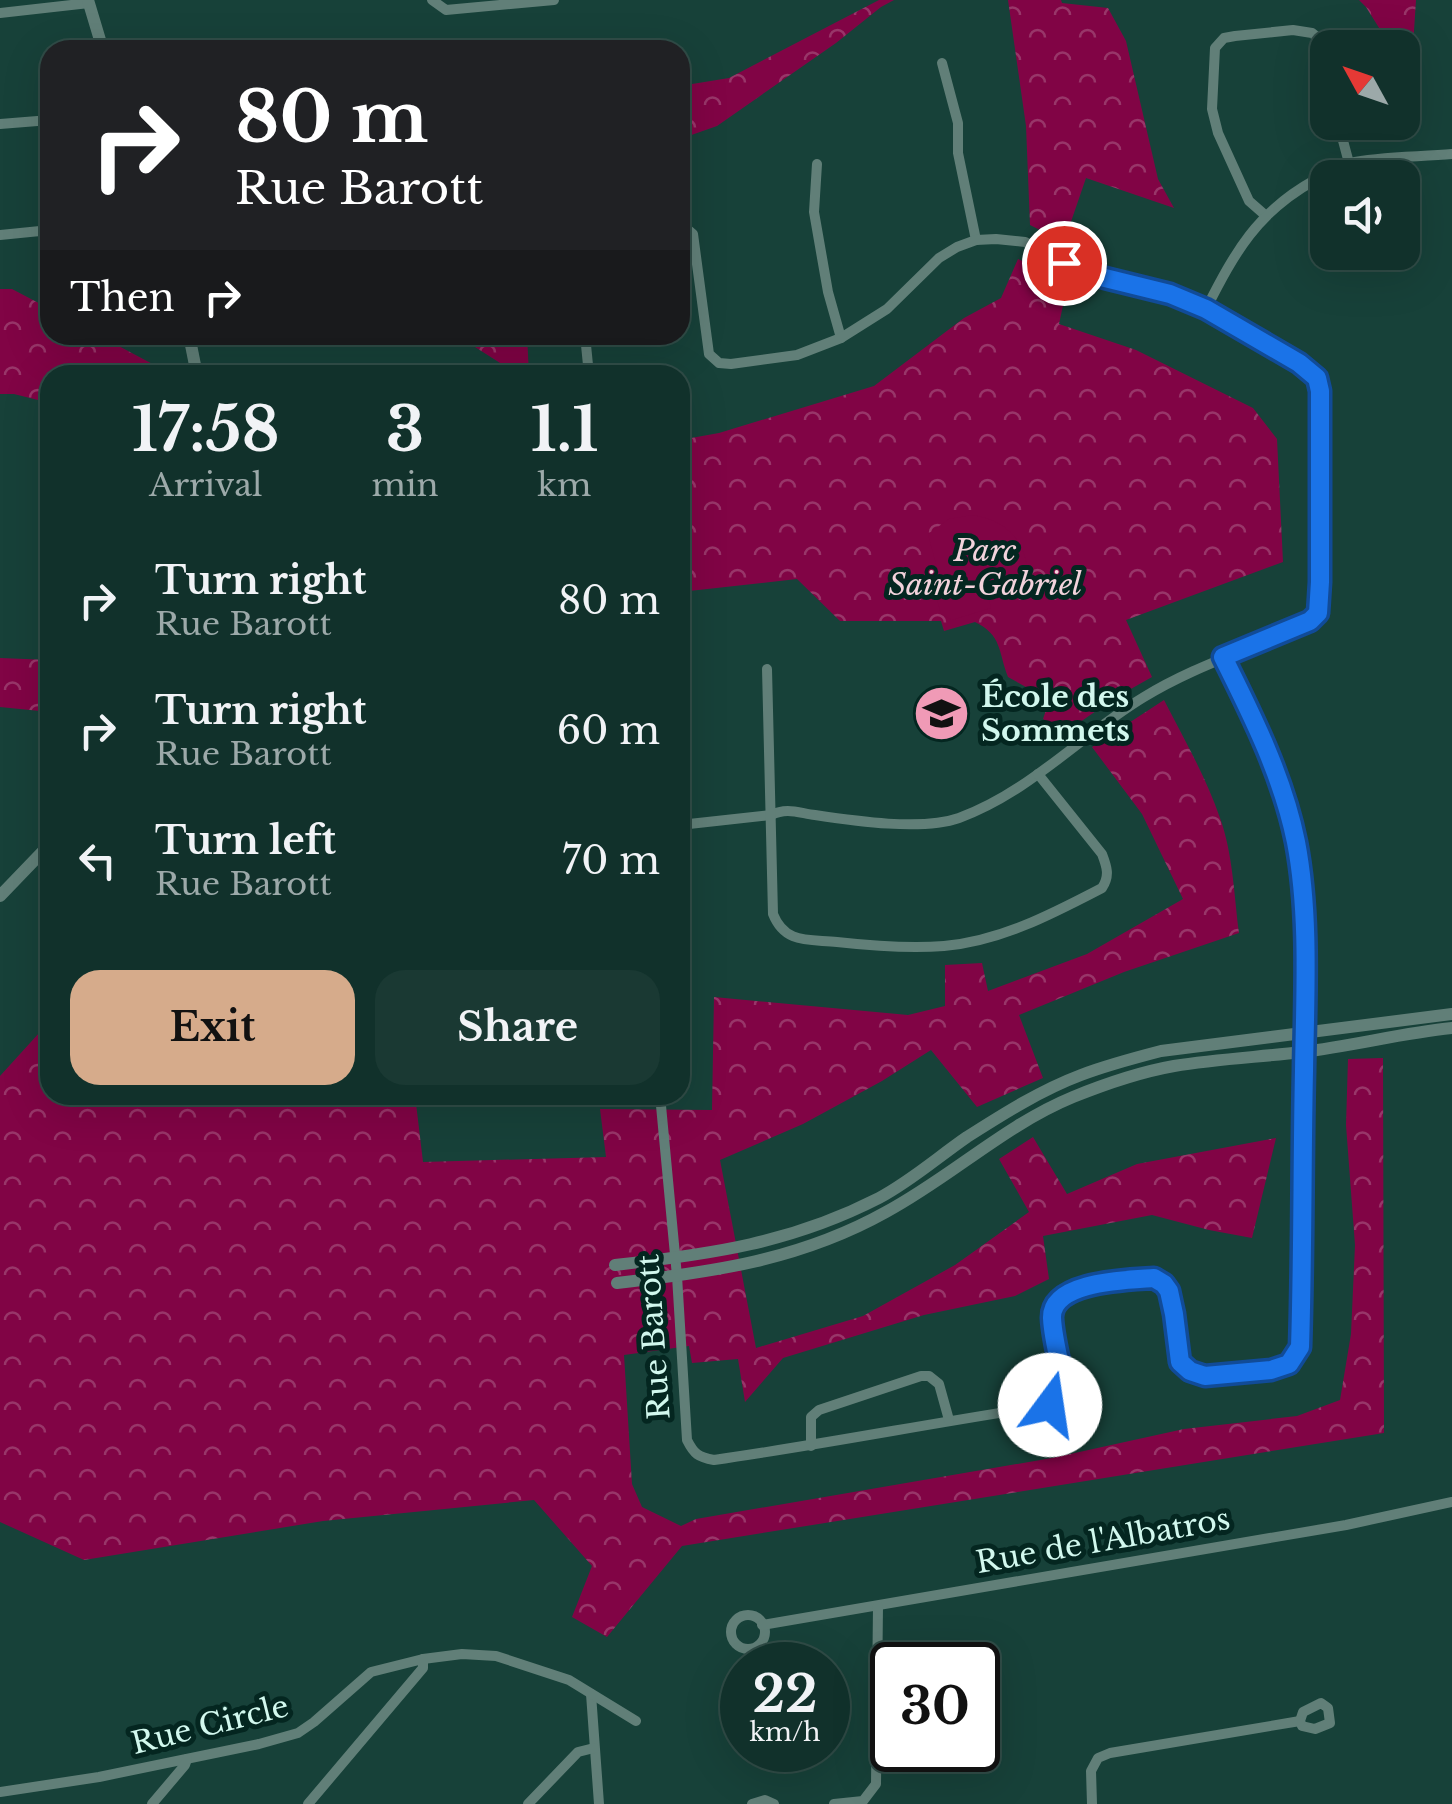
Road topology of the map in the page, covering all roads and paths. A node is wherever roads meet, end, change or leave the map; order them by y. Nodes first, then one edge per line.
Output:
1 (432, 0) edge
2 (554, 0) edge
3 (89, 2) edge
4 (0, 13) edge
5 (1310, 33) edge
6 (100, 40) edge
7 (942, 63) dead end
8 (40, 121) edge
9 (0, 124) edge
10 (1452, 154) edge
11 (1390, 160) edge
12 (818, 164) dead end
13 (1310, 183) edge
14 (1265, 215) junction
15 (40, 231) edge
16 (690, 231) edge
17 (0, 235) edge
18 (976, 240) junction
19 (1206, 309) junction
20 (841, 338) junction
21 (1223, 657) junction
22 (766, 668) dead end
23 (1038, 774) junction
24 (772, 815) junction
25 (690, 824) edge
26 (40, 854) edge
27 (0, 896) edge
28 (1452, 1014) edge
29 (1452, 1028) edge
30 (1305, 1034) junction
31 (1305, 1052) junction
32 (661, 1105) edge
33 (675, 1258) junction
34 (615, 1264) dead end
35 (676, 1276) junction
36 (617, 1283) dead end
37 (948, 1420) junction
38 (811, 1446) junction
39 (1452, 1502) edge
40 (878, 1606) junction
41 (762, 1625) dead end
42 (424, 1659) junction
43 (591, 1694) junction
44 (1300, 1721) dead end
45 (636, 1722) dead end
46 (594, 1748) junction
47 (187, 1759) junction
48 (1, 1794) edge
49 (152, 1804) edge
50 (308, 1804) edge
51 (528, 1804) edge
52 (599, 1804) edge
53 (752, 1804) edge
54 (774, 1804) edge
55 (834, 1804) edge
56 (1092, 1804) edge

1 - 2 street
3 - 4 street
3 - 6 street
5 - 14 street
7 - 18 street
8 - 9 street
10 - 11 street
12 - 20 street
13 - 14 street
14 - 19 street
15 - 17 street
16 - 20 street
18 - 19 street
18 - 20 street
19 - 21 street
21 - 23 street
21 - 30 street, Rue Barott
22 - 24 street
23 - 24 street
23 - 24 street
24 - 25 street
26 - 27 street
28 - 30 street
29 - 31 street
30 - 31 street, Rue Barott
30 - 33 street
31 - 35 street
31 - 37 street, Rue Barott
32 - 33 street, Rue Barott
33 - 34 street
33 - 35 street, Rue Barott
35 - 36 street
35 - 38 street, Rue Barott
37 - 38 street, Rue Barott
37 - 38 street
39 - 40 street, Rue de l'Albatros
40 - 41 street, Rue de l'Albatros
40 - 55 street
42 - 43 street, Rue Circle
42 - 47 street, Rue Circle
42 - 50 street
43 - 45 street, Rue Circle
43 - 46 street
44 - 56 street
46 - 51 street
46 - 52 street
47 - 48 street, Rue Circle
47 - 49 street
53 - 54 street

